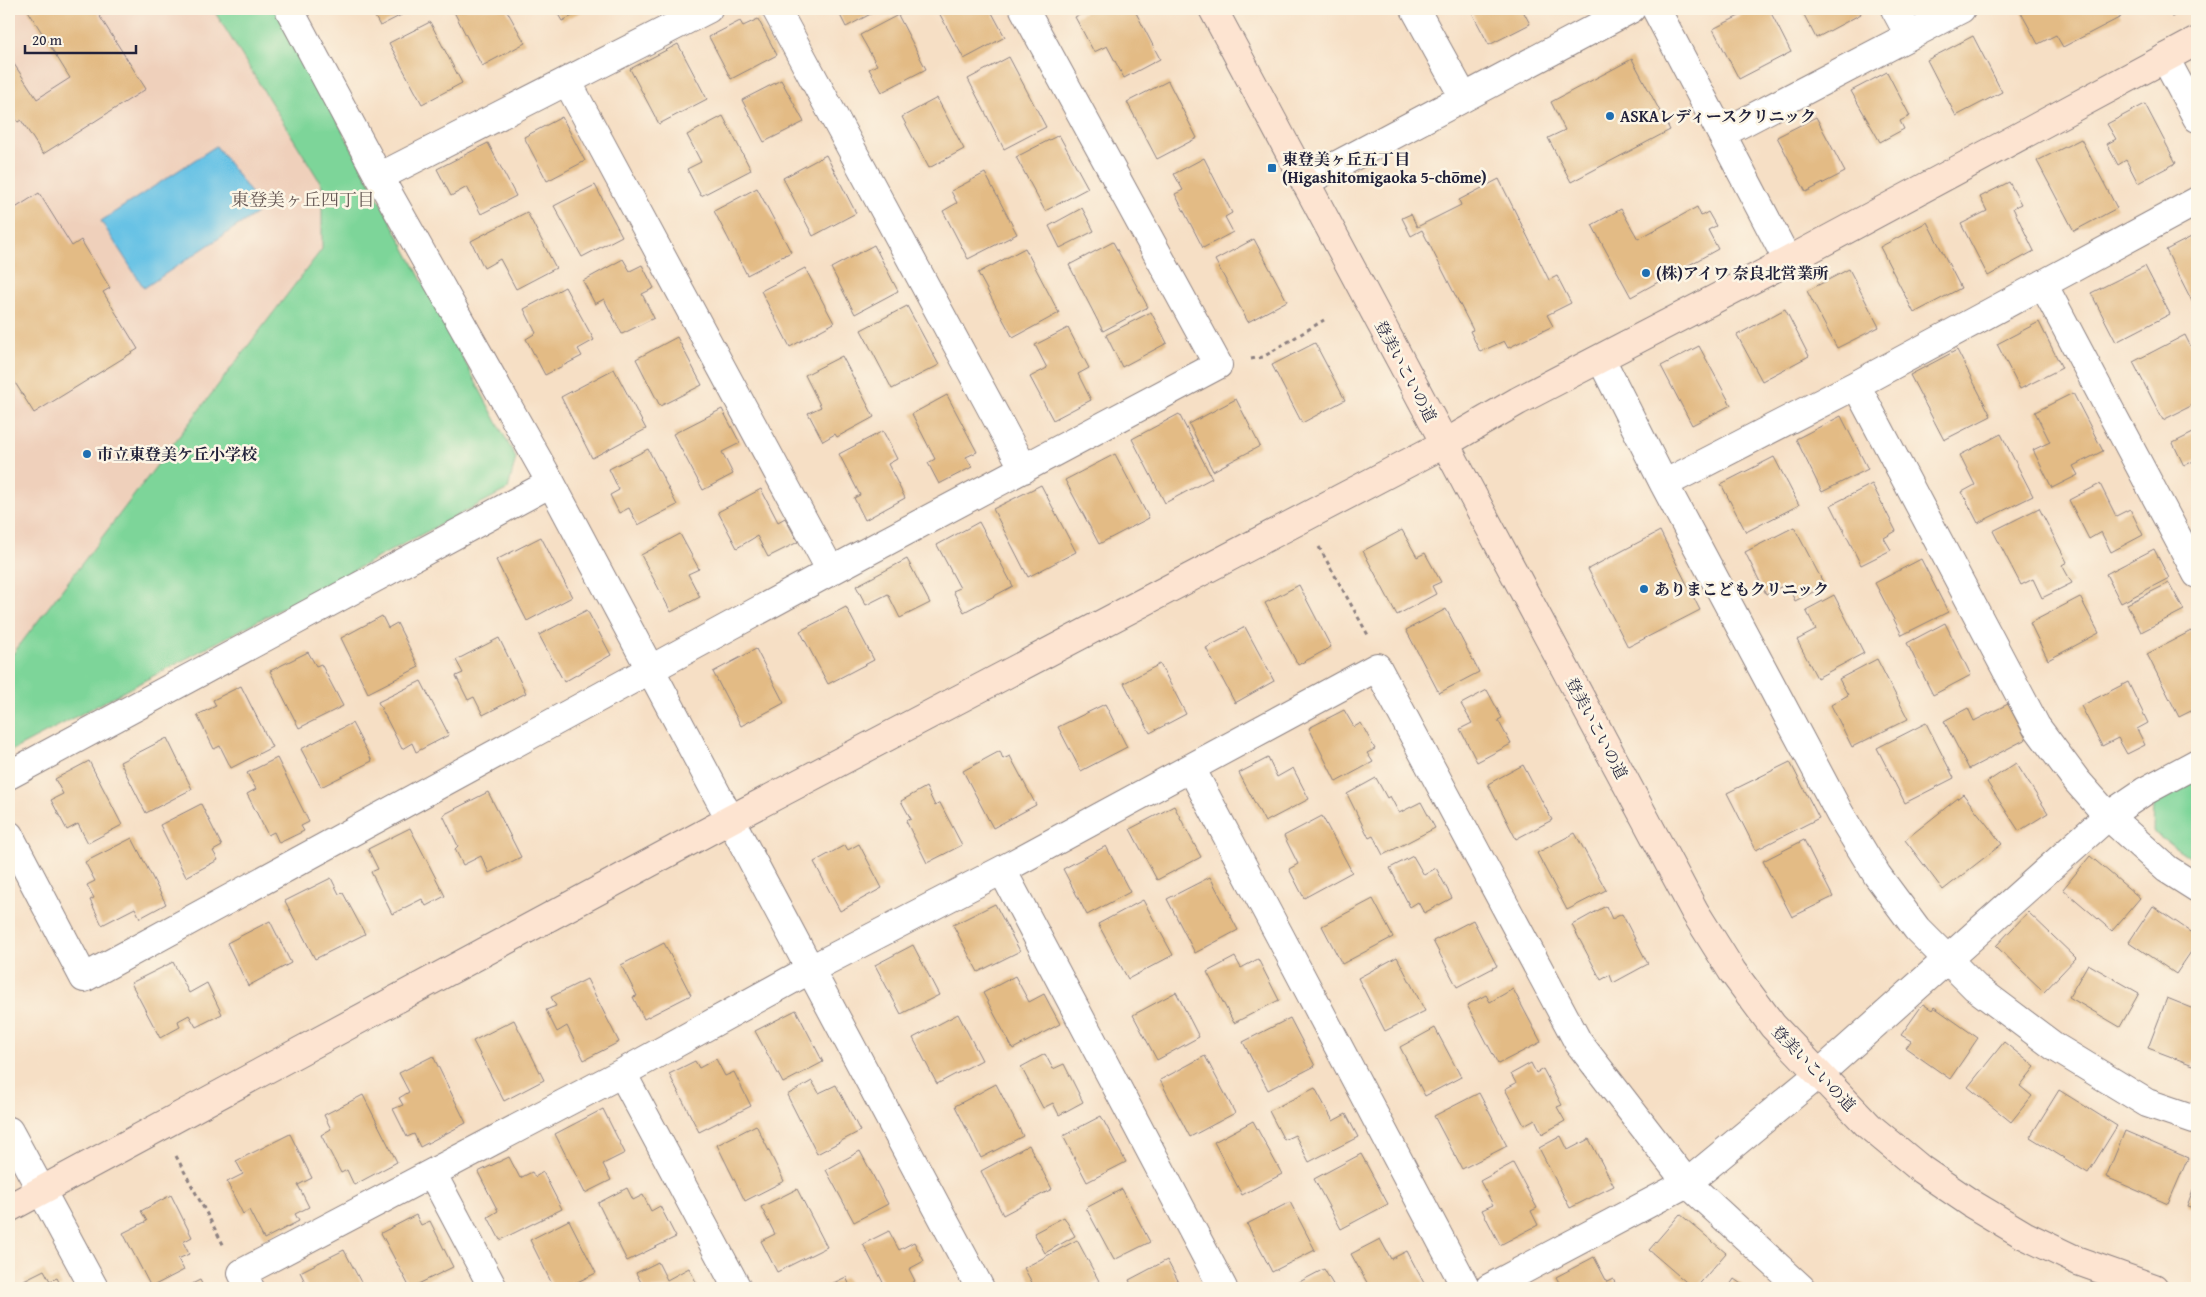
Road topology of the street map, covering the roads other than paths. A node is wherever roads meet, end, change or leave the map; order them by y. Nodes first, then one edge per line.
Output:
1 (289, 9) edge
2 (708, 9) edge
3 (776, 9) edge
4 (1024, 9) edge
5 (1213, 9) edge
6 (1415, 9) edge
7 (1631, 9) edge
8 (1656, 9) edge
9 (1896, 9) edge
10 (1961, 9) edge
11 (1910, 35) junction
12 (2197, 41) edge
13 (2165, 58) junction
14 (567, 81) junction
15 (1463, 96) junction
16 (2197, 118) edge
17 (1722, 133) junction
18 (379, 177) junction
19 (1305, 182) junction
20 (2197, 201) edge
21 (1788, 261) junction
22 (2043, 284) junction
23 (1601, 359) junction
24 (1856, 385) junction
25 (1444, 444) junction
26 (1024, 469) junction
27 (551, 483) junction
28 (1664, 484) junction
29 (831, 571) junction
30 (2197, 574) edge
31 (650, 670) junction
32 (2197, 763) edge
33 (1190, 768) junction
34 (9, 775) edge
35 (2108, 816) junction
36 (731, 819) junction
37 (9, 834) edge
38 (1002, 870) junction
39 (2197, 888) edge
40 (1948, 959) junction
41 (809, 970) junction
42 (622, 1073) junction
43 (1819, 1074) junction
44 (2197, 1120) edge
45 (9, 1131) edge
46 (432, 1173) junction
47 (1687, 1183) junction
48 (40, 1192) junction
49 (9, 1208) edge
50 (246, 1281) edge
51 (94, 1288) edge
52 (493, 1288) edge
53 (737, 1288) edge
54 (980, 1288) edge
55 (1223, 1288) edge
56 (1466, 1288) edge
57 (1489, 1288) edge
58 (1801, 1288) edge
59 (2154, 1288) edge

1 - 18 street
2 - 14 street
3 - 26 street
4 - 26 street
5 - 19 street, 登美いこいの道
6 - 15 street
7 - 15 street
8 - 17 street
9 - 11 street
10 - 11 street
11 - 17 street
12 - 13 street
13 - 16 street
13 - 21 street
14 - 18 street
14 - 29 street
15 - 19 street
17 - 21 street
18 - 27 street
19 - 25 street, 登美いこいの道
20 - 22 street
21 - 23 street
22 - 24 street
22 - 30 street
23 - 25 street
23 - 28 street
24 - 28 street
24 - 35 street
25 - 36 street
25 - 43 street, 登美いこいの道
26 - 29 street
27 - 31 street
27 - 34 street
28 - 40 street
29 - 31 street
31 - 36 street
31 - 37 street
32 - 35 street
33 - 38 street
33 - 47 street
33 - 56 street
35 - 39 street
35 - 40 street
36 - 41 street
36 - 48 street
38 - 41 street
38 - 55 street
40 - 43 street
40 - 44 street
41 - 42 street
41 - 54 street
42 - 46 street
42 - 53 street
43 - 47 street
43 - 59 street, 登美いこいの道
45 - 48 street
46 - 50 street
46 - 52 street
47 - 57 street
47 - 58 street
48 - 49 street
48 - 51 street

